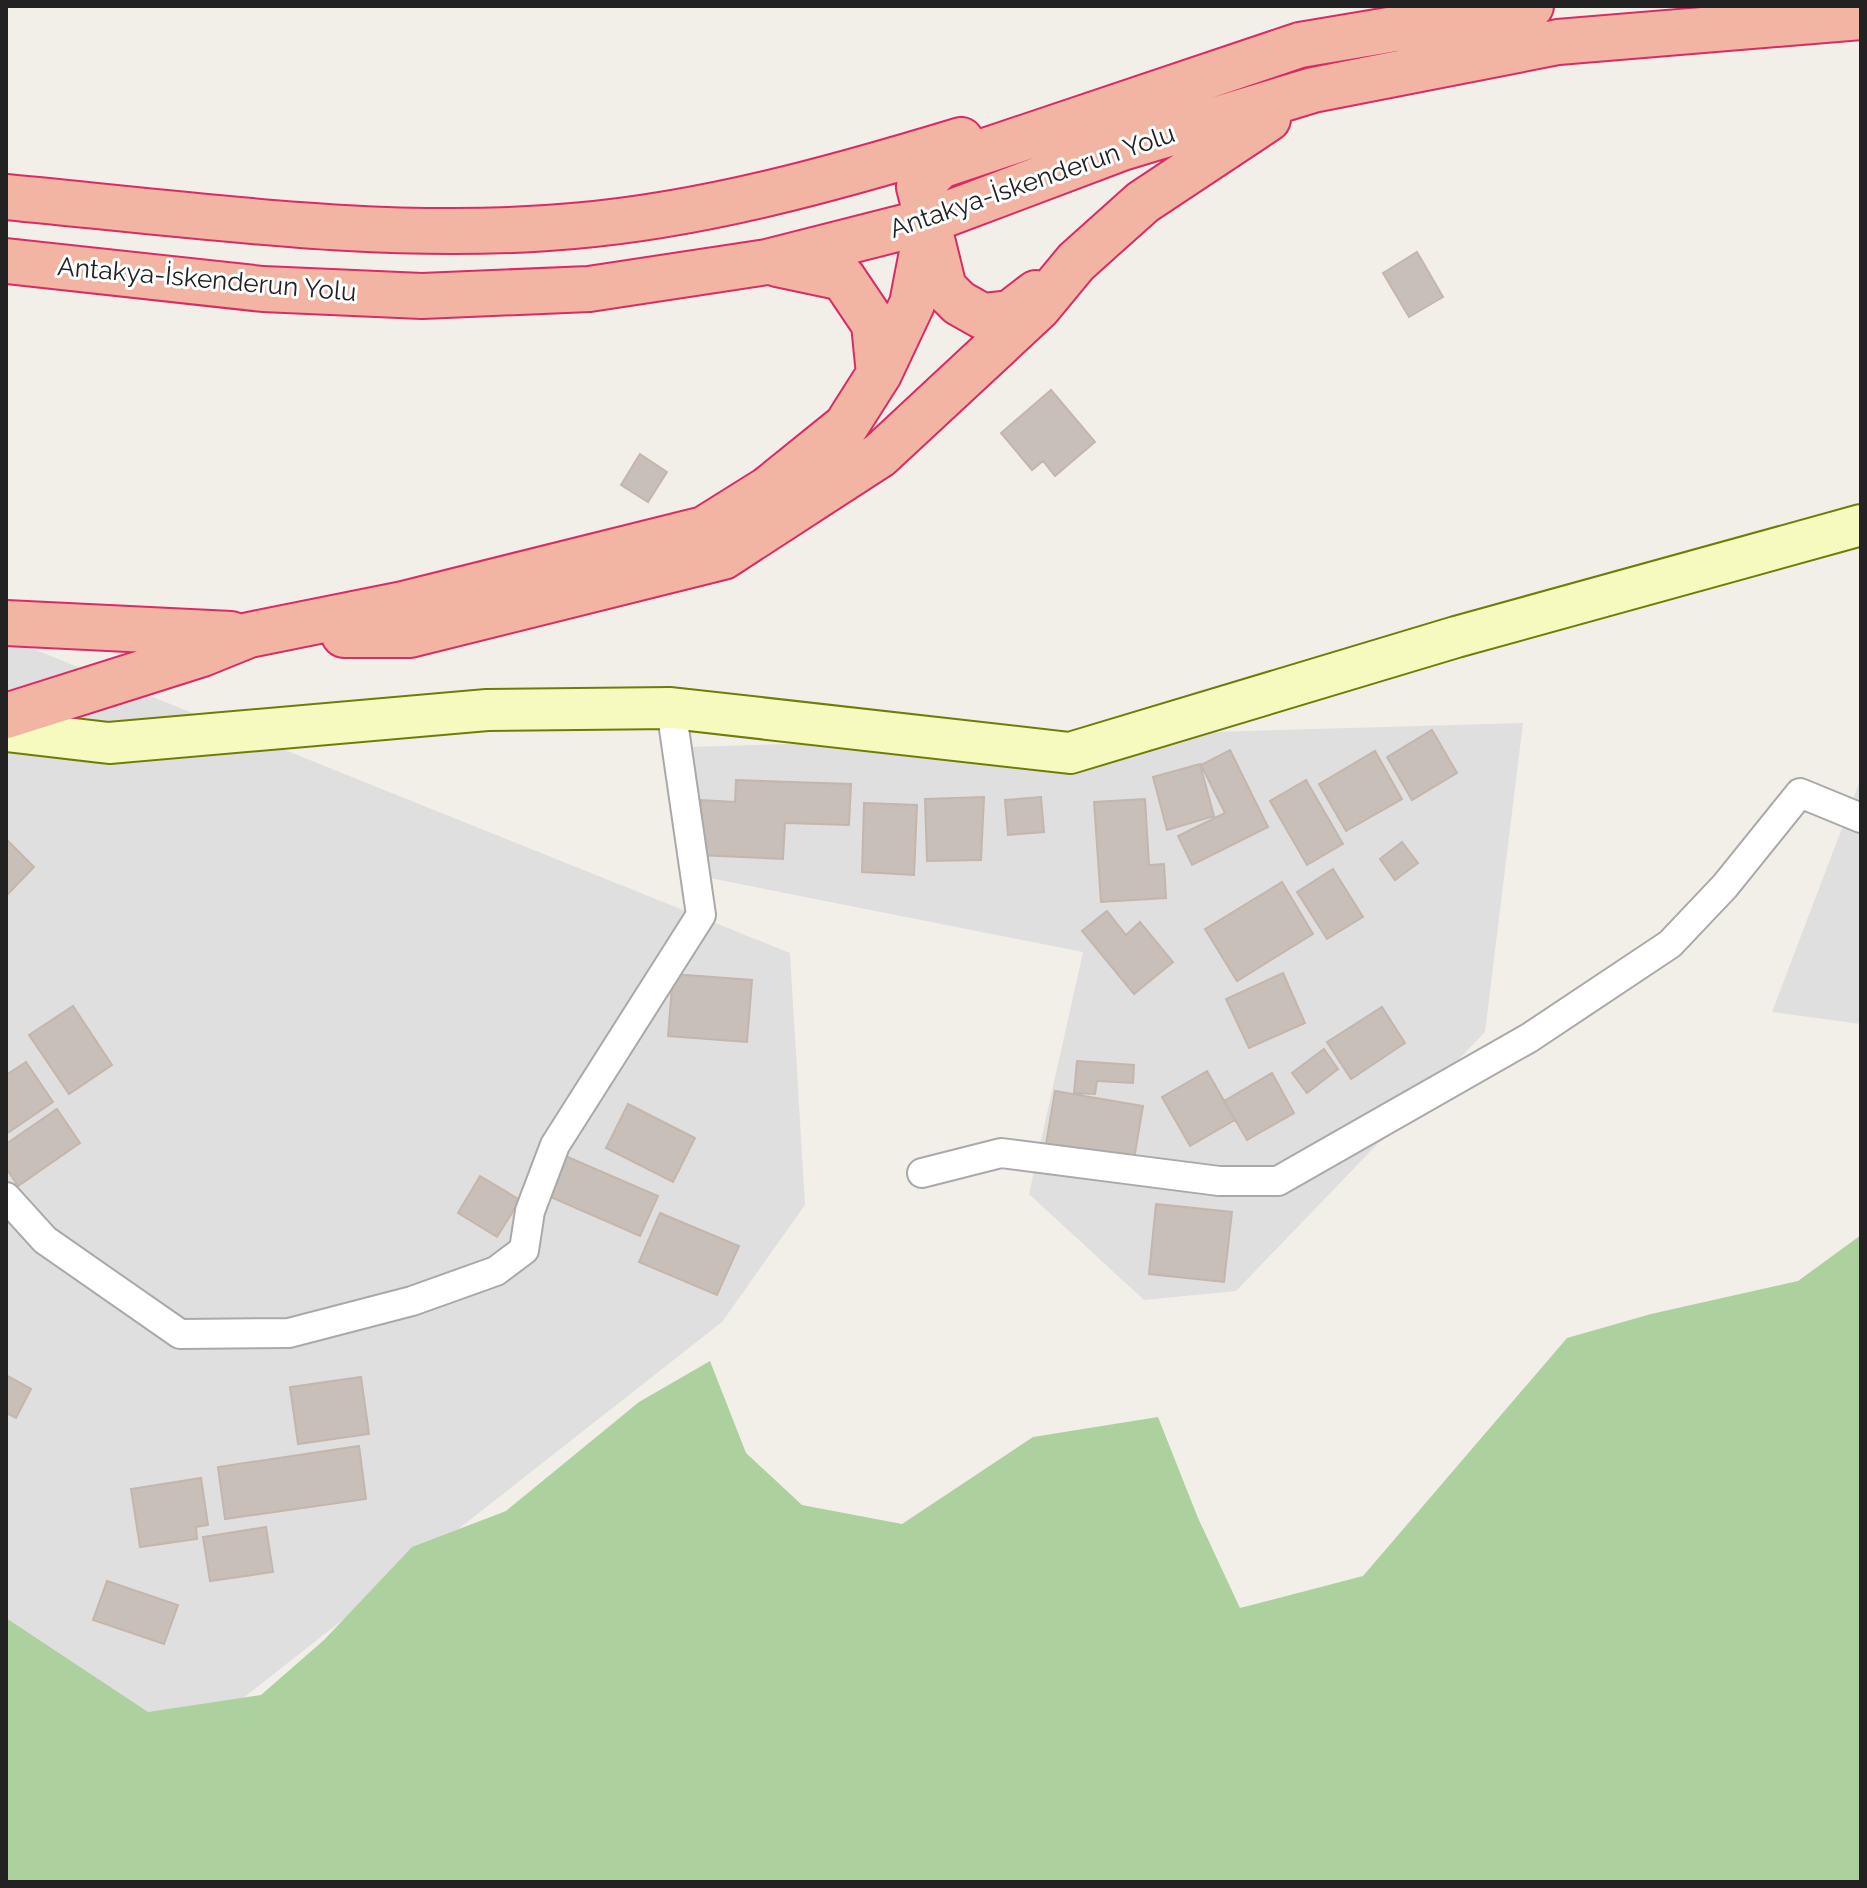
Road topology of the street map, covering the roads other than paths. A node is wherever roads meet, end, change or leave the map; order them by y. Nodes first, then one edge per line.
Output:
1 (1407, 6) edge
2 (1531, 6) edge
3 (1861, 17) edge
4 (1313, 90) junction
5 (6, 197) edge
6 (928, 221) junction
7 (6, 261) edge
8 (767, 262) junction
9 (1076, 262) junction
10 (879, 374) junction
11 (1861, 525) edge
12 (6, 623) edge
13 (249, 635) junction
14 (671, 708) junction
15 (6, 716) edge
16 (6, 731) edge
17 (1861, 818) edge
18 (922, 1173) dead end
19 (6, 1197) edge

1 - 5 highway
2 - 6 highway
3 - 4 highway, Antakya-İskenderun Yolu
4 - 6 highway, Antakya-İskenderun Yolu
4 - 9 highway
6 - 8 highway, Antakya-İskenderun Yolu
6 - 9 highway
6 - 10 highway
7 - 8 highway, Antakya-İskenderun Yolu
8 - 10 highway
9 - 13 highway
10 - 13 highway
11 - 14 main road
12 - 13 highway
13 - 15 highway
14 - 16 main road
14 - 19 street
17 - 18 street

